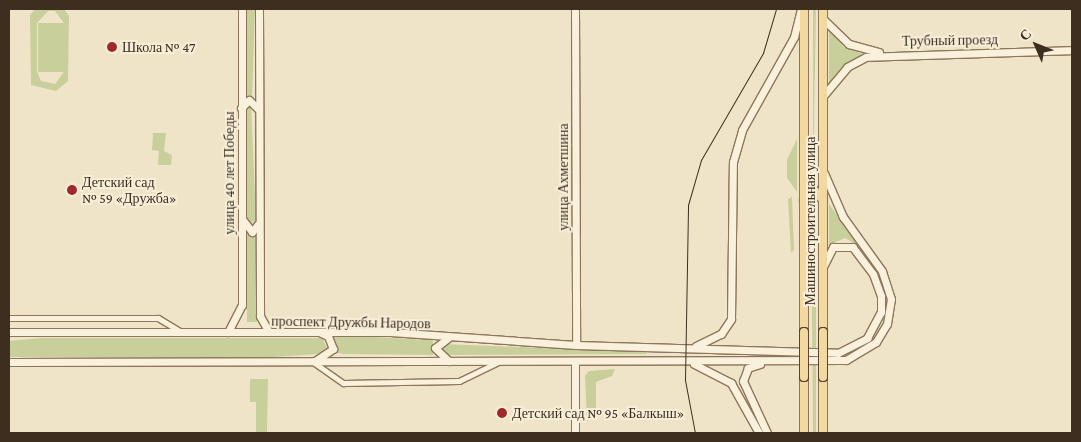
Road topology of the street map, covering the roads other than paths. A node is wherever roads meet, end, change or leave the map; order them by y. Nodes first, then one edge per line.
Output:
1 (242, 9) edge
2 (259, 9) edge
3 (575, 9) edge
4 (803, 9) edge
5 (823, 9) edge
6 (823, 19) junction
7 (1072, 50) edge
8 (889, 54) junction
9 (823, 96) junction
10 (241, 108) junction
11 (259, 110) junction
12 (823, 168) junction
13 (804, 200) junction
14 (823, 201) junction
15 (241, 218) junction
16 (260, 219) junction
17 (823, 267) junction
18 (9, 318) edge
19 (180, 331) junction
20 (9, 332) edge
21 (228, 332) junction
22 (269, 332) junction
23 (316, 332) junction
24 (450, 337) junction
25 (576, 345) junction
26 (644, 346) junction
27 (693, 348) junction
28 (679, 361) junction
29 (9, 362) edge
30 (313, 362) junction
31 (450, 362) junction
32 (498, 362) junction
33 (575, 362) junction
34 (643, 362) junction
35 (767, 362) junction
36 (575, 433) edge
37 (759, 433) edge
38 (768, 433) edge
39 (804, 433) edge
40 (823, 433) edge

1 - 10 main road, улица 40 лет Победы
2 - 11 main road
3 - 25 main road, улица Ахметшина
4 - 13 main road, Машиностроительная улица
4 - 27 main road
5 - 6 main road, Машиностроительная улица
6 - 8 main road
6 - 9 main road, Машиностроительная улица
7 - 8 main road, Трубный проезд
8 - 9 main road
9 - 12 main road, Машиностроительная улица
10 - 11 main road
10 - 15 main road, улица 40 лет Победы
11 - 16 main road
12 - 14 main road, Машиностроительная улица
12 - 35 main road
13 - 14 main road
13 - 39 main road, Машиностроительная улица, bridge
14 - 17 main road, Машиностроительная улица
15 - 16 main road
15 - 21 main road, улица 40 лет Победы
16 - 22 main road
17 - 27 main road, проспект Дружбы Народов
17 - 40 main road, Машиностроительная улица, bridge
18 - 19 street
19 - 20 main road, проспект Дружбы Народов
19 - 21 main road, проспект Дружбы Народов
21 - 22 main road, проспект Дружбы Народов
22 - 23 main road, проспект Дружбы Народов
23 - 24 main road, проспект Дружбы Народов
23 - 30 main road
24 - 25 main road, проспект Дружбы Народов
24 - 31 main road
25 - 26 main road, проспект Дружбы Народов
26 - 27 main road, проспект Дружбы Народов
26 - 34 main road
28 - 34 main road
28 - 35 main road
28 - 37 main road
29 - 30 main road
30 - 31 main road
30 - 32 street
31 - 32 main road
32 - 33 main road
33 - 34 main road
33 - 36 main road
35 - 38 main road

